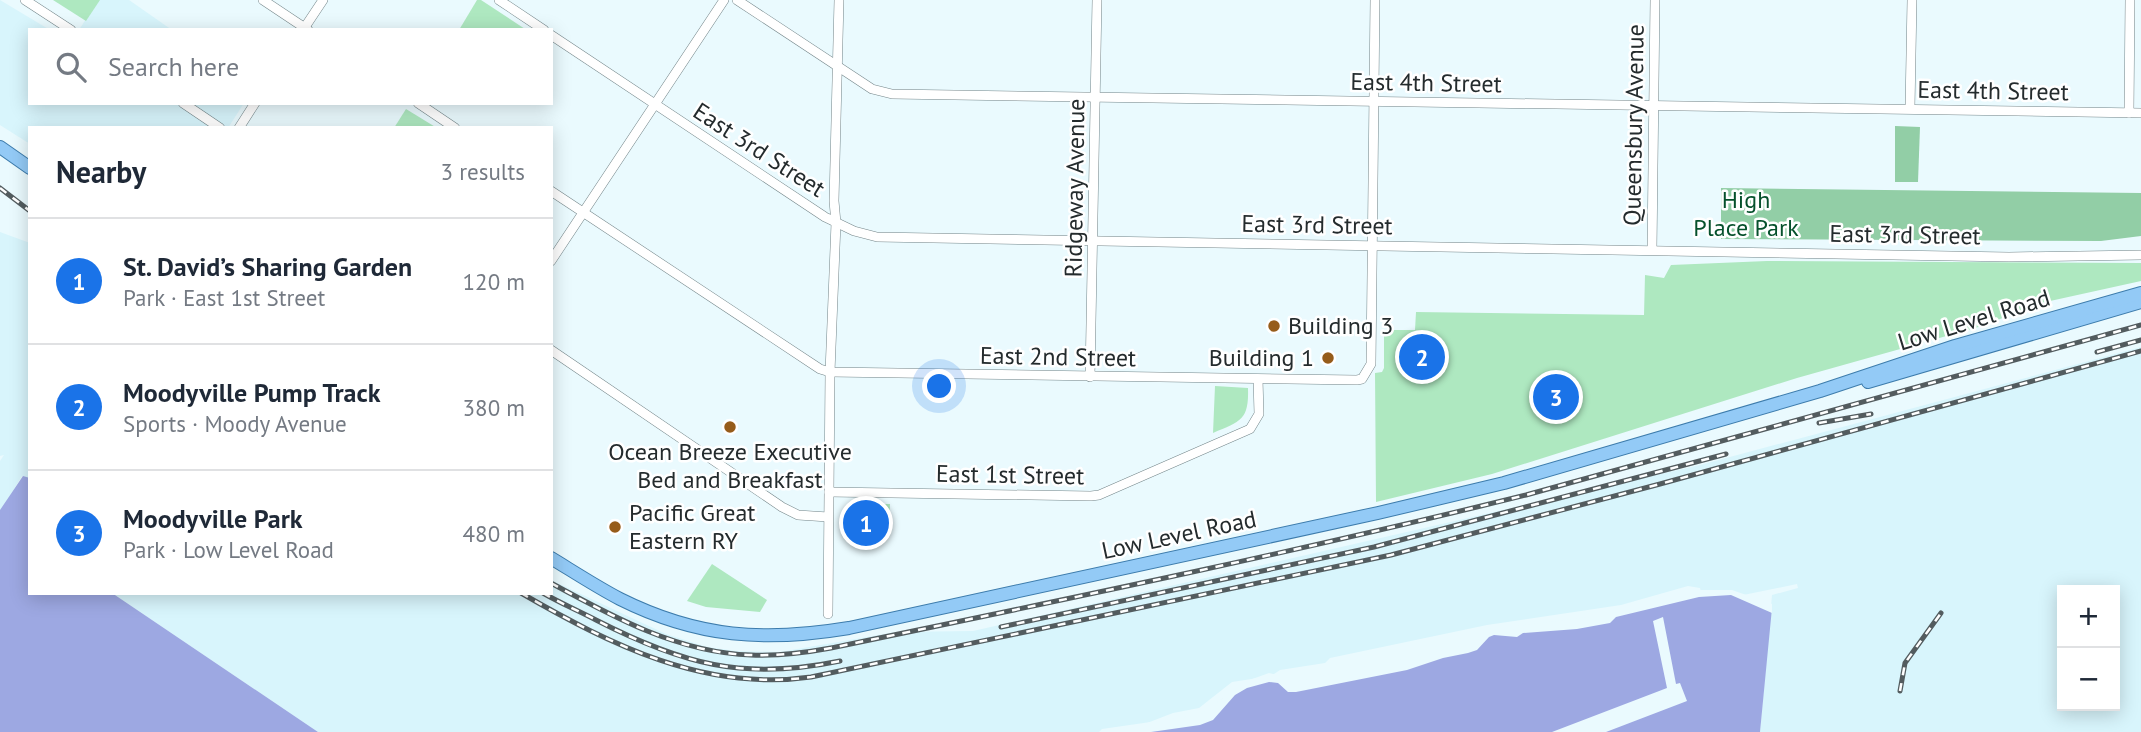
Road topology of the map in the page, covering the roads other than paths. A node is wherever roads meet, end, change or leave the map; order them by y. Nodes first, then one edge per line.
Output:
1 (25, 0) edge
2 (263, 0) edge
3 (323, 0) edge
4 (499, 0) edge
5 (723, 0) edge
6 (737, 0) edge
7 (839, 0) edge
8 (1097, 0) edge
9 (1376, 0) edge
10 (1655, 0) edge
11 (1912, 0) edge
12 (2130, 0) edge
13 (68, 28) edge
14 (304, 28) edge
15 (306, 28) edge
16 (541, 28) edge
17 (553, 36) edge
18 (838, 66) junction
19 (2129, 85) junction
20 (2141, 85) edge
21 (1095, 97) junction
22 (1374, 101) junction
23 (655, 104) junction
24 (186, 105) edge
25 (254, 105) edge
26 (421, 105) edge
27 (1652, 105) junction
28 (1910, 108) junction
29 (2129, 113) junction
30 (2141, 113) edge
31 (217, 126) edge
32 (240, 126) edge
33 (452, 126) edge
34 (0, 147) edge
35 (28, 168) edge
36 (553, 192) edge
37 (584, 212) junction
38 (836, 223) junction
39 (1093, 240) junction
40 (1371, 245) junction
41 (1651, 250) junction
42 (2141, 255) edge
43 (553, 258) edge
44 (2141, 293) edge
45 (2141, 302) edge
46 (553, 350) edge
47 (830, 372) junction
48 (1090, 377) junction
49 (1258, 379) junction
50 (1820, 391) junction
51 (829, 492) junction
52 (828, 517) junction
53 (553, 559) edge
54 (828, 614) dead end

1 - 13 street
2 - 14 street
3 - 15 street
4 - 16 street
5 - 23 street
6 - 18 street, East 4th Street
7 - 18 street
8 - 21 street, Ridgeway Avenue
9 - 22 street
10 - 27 street, Queensbury Avenue
11 - 28 street
12 - 19 street
17 - 23 street, East 3rd Street
18 - 21 street, East 4th Street
18 - 38 street
19 - 20 street
19 - 29 street
21 - 22 street, East 4th Street
21 - 39 street, Ridgeway Avenue
22 - 27 street, East 4th Street
22 - 40 street
23 - 37 street
23 - 38 street, East 3rd Street
24 - 31 street
25 - 32 street
26 - 33 street
27 - 28 street, East 4th Street
27 - 41 street, Queensbury Avenue
28 - 29 street, East 4th Street
29 - 30 street, East 4th Street
34 - 35 main road
36 - 37 street, East 2nd Street
37 - 43 street
37 - 47 street, East 2nd Street
38 - 39 street, East 3rd Street
38 - 47 street
39 - 40 street, East 3rd Street
39 - 48 street, Ridgeway Avenue
40 - 41 street, East 3rd Street
40 - 49 street, East 2nd Street
41 - 42 street, East 3rd Street
44 - 50 main road, Low Level Road
45 - 50 main road, Low Level Road
46 - 52 street
47 - 48 street, East 2nd Street
47 - 51 street
48 - 49 street, East 2nd Street
49 - 51 street, East 1st Street
50 - 53 main road, Low Level Road
51 - 52 street
52 - 54 street

